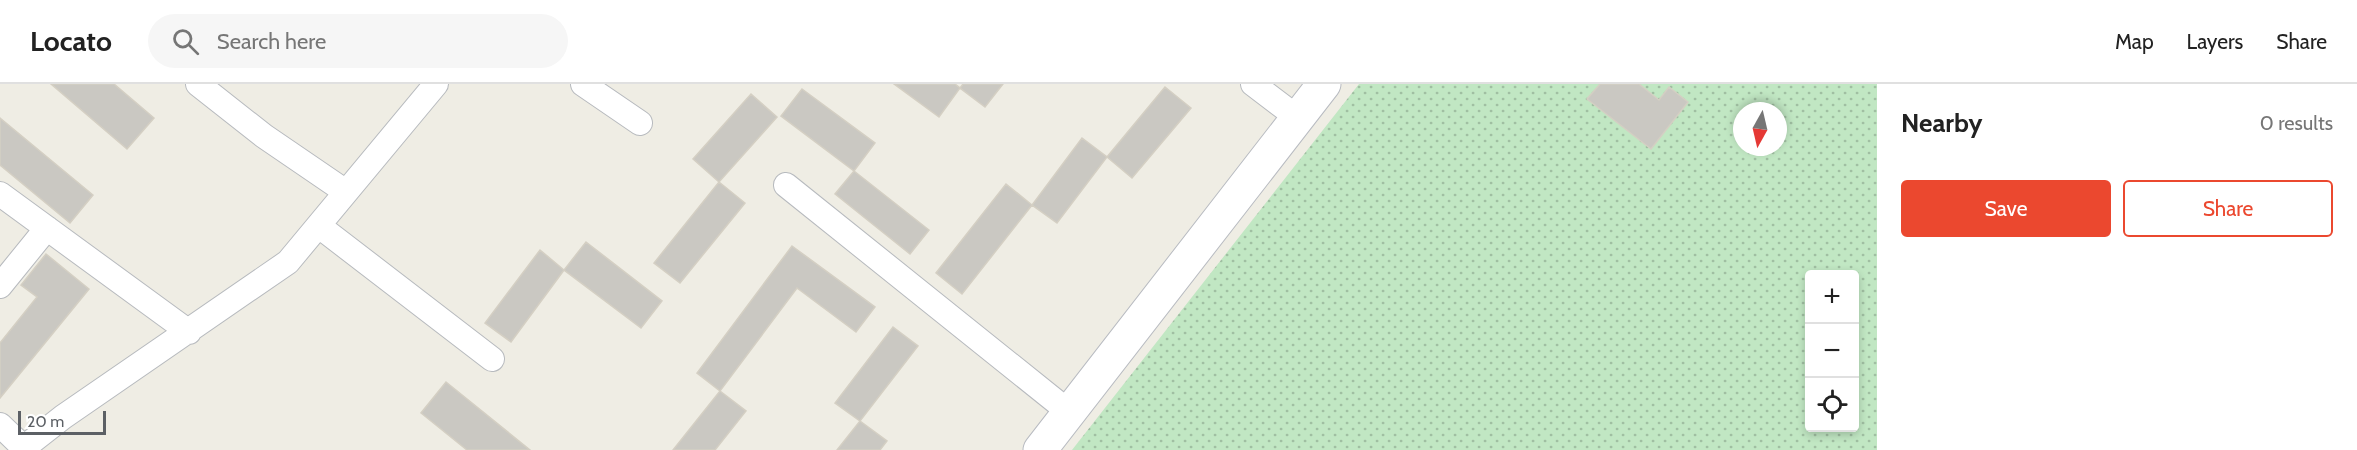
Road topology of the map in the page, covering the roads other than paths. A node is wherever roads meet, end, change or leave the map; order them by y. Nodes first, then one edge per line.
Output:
1 (198, 84) edge
2 (436, 84) edge
3 (583, 84) edge
4 (1253, 84) edge
5 (1324, 84) edge
6 (1298, 118) junction
7 (640, 123) dead end
8 (786, 185) dead end
9 (346, 192) junction
10 (0, 194) edge
11 (319, 226) junction
12 (47, 228) junction
13 (0, 286) edge
14 (189, 332) junction
15 (492, 358) dead end
16 (1069, 412) junction
17 (0, 425) edge
18 (22, 449) edge
19 (1040, 450) edge

1 - 9 street
2 - 9 street
3 - 7 street
4 - 6 street
5 - 6 street
6 - 16 street
8 - 16 street
9 - 11 street
10 - 12 street
11 - 14 street
11 - 15 street
12 - 13 street
12 - 14 street
14 - 18 street
16 - 19 street
17 - 18 street

